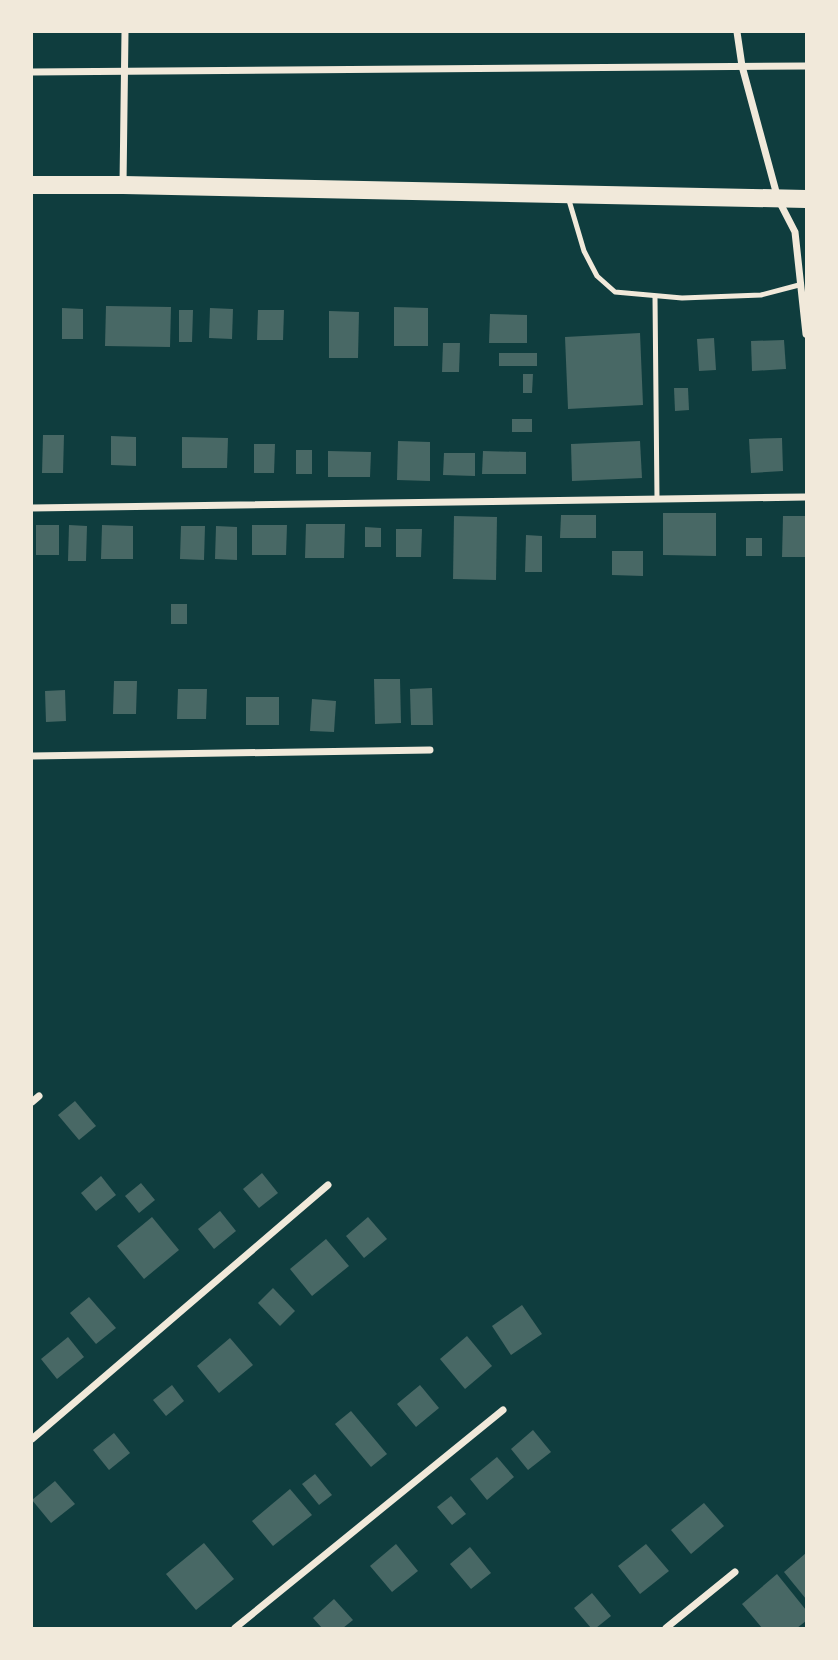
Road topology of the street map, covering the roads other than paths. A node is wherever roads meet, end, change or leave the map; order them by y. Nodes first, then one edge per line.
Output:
1 (125, 32) edge
2 (737, 32) edge
3 (742, 66) junction
4 (807, 66) edge
5 (123, 71) junction
6 (32, 72) edge
7 (32, 185) edge
8 (123, 185) junction
9 (567, 194) junction
10 (778, 198) junction
11 (807, 199) edge
12 (799, 285) junction
13 (655, 297) junction
14 (807, 334) edge
15 (807, 496) edge
16 (657, 499) junction
17 (32, 508) edge
18 (430, 750) dead end
19 (32, 756) edge
20 (39, 1096) dead end
21 (32, 1102) edge
22 (328, 1185) dead end
23 (503, 1410) dead end
24 (32, 1439) edge
25 (735, 1572) dead end
26 (235, 1629) edge
27 (666, 1629) edge

1 - 5 street
2 - 3 street
3 - 4 street
3 - 5 street
3 - 10 street
5 - 6 street
5 - 8 street
7 - 8 main road
8 - 9 main road
9 - 10 main road
9 - 13 lane
10 - 11 main road
10 - 12 street
12 - 13 lane
12 - 14 street
13 - 16 lane
15 - 16 street
16 - 17 street
18 - 19 street
20 - 21 street
22 - 24 street
23 - 26 street
25 - 27 street

